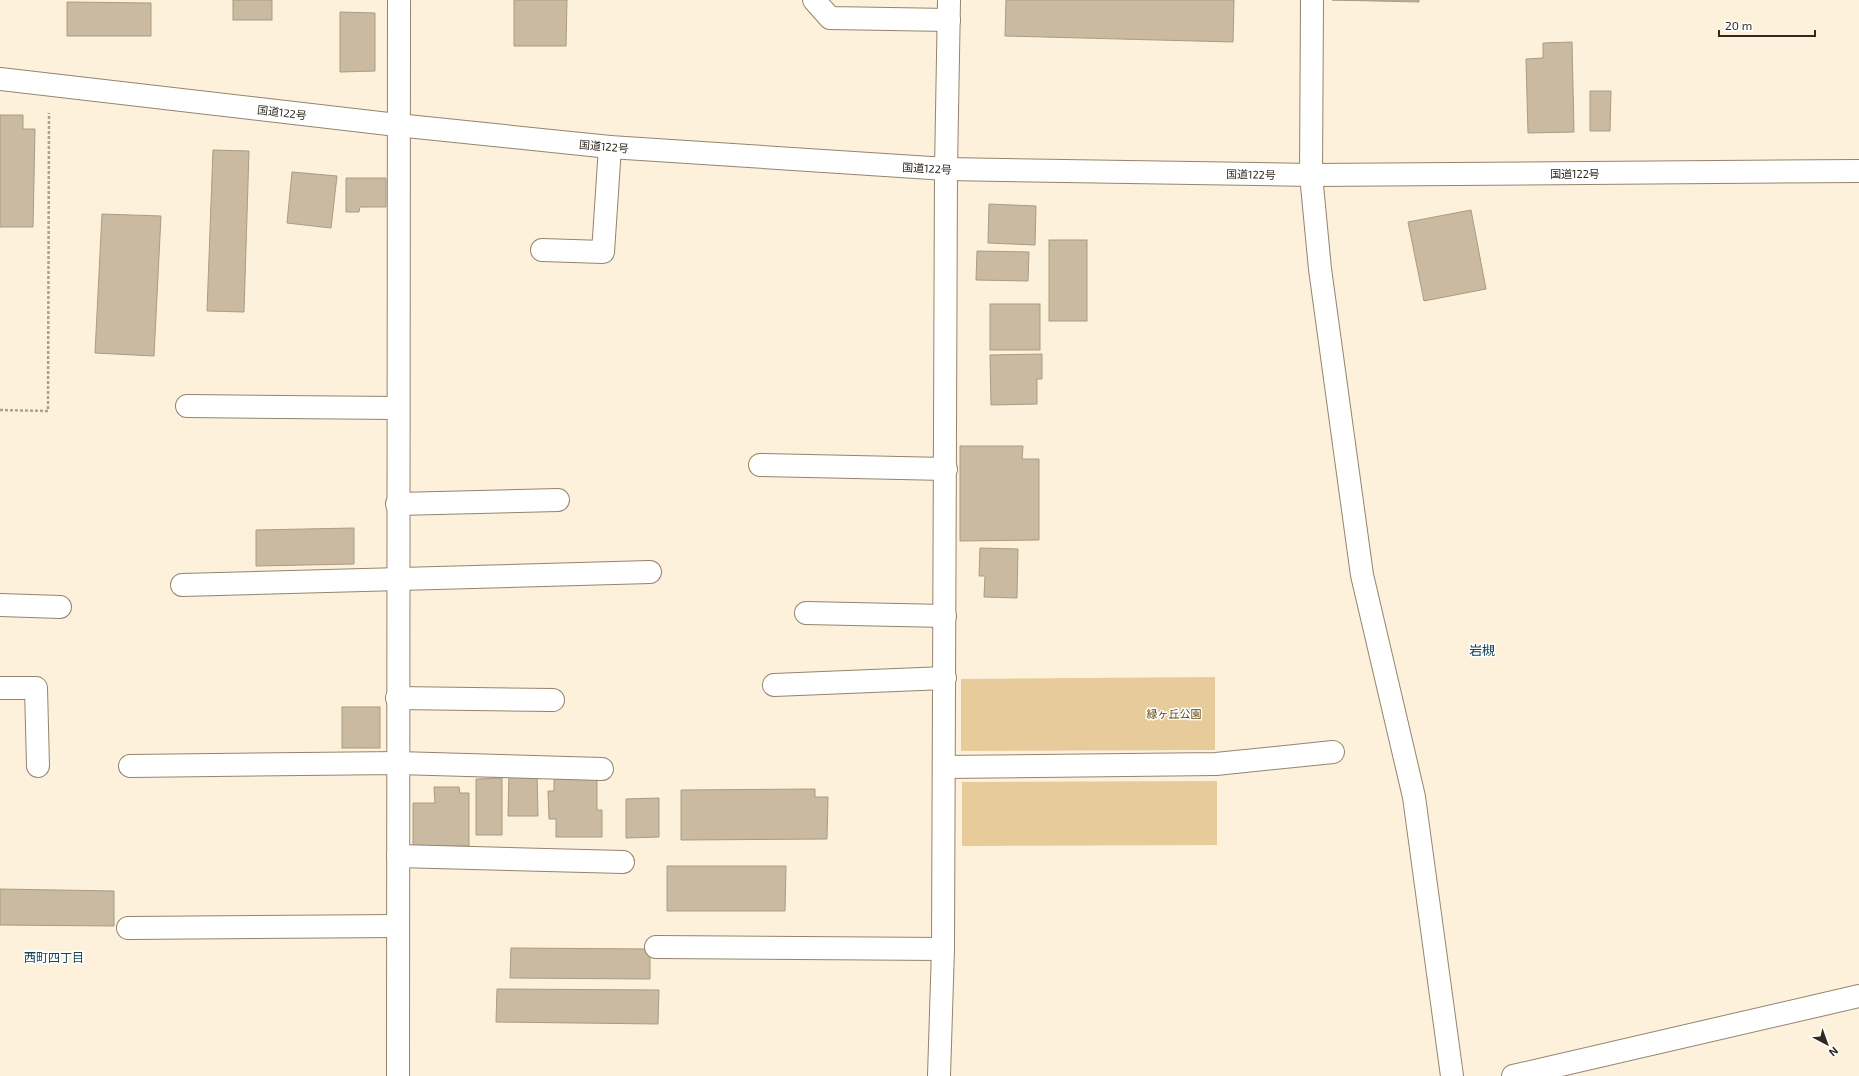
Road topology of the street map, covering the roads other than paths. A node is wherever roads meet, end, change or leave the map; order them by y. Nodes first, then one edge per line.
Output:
1 (399, 0) edge
2 (814, 0) edge
3 (1312, 0) edge
4 (949, 10) edge
5 (0, 80) edge
6 (397, 125) junction
7 (610, 147) junction
8 (946, 169) junction
9 (1859, 171) edge
10 (1311, 175) junction
11 (542, 250) dead end
12 (187, 406) dead end
13 (397, 408) junction
14 (760, 465) dead end
15 (946, 469) junction
16 (558, 500) dead end
17 (397, 504) junction
18 (650, 572) dead end
19 (398, 578) junction
20 (182, 585) dead end
21 (0, 605) edge
22 (60, 607) dead end
23 (806, 613) dead end
24 (945, 616) junction
25 (945, 678) junction
26 (774, 685) dead end
27 (0, 688) edge
28 (397, 698) junction
29 (553, 700) dead end
30 (1333, 752) dead end
31 (398, 763) junction
32 (38, 766) dead end
33 (130, 766) dead end
34 (944, 767) junction
35 (602, 768) dead end
36 (398, 856) junction
37 (623, 862) dead end
38 (398, 926) junction
39 (128, 928) dead end
40 (656, 947) dead end
41 (943, 950) junction
42 (1859, 996) edge
43 (398, 1076) edge
44 (939, 1076) edge
45 (1452, 1076) edge
46 (1513, 1076) edge

1 - 6 main road
2 - 4 main road
3 - 10 main road
4 - 8 main road
5 - 6 main road, 国道122号
6 - 7 main road, 国道122号
6 - 13 main road
7 - 8 main road, 国道122号
7 - 11 main road
8 - 10 main road, 国道122号
8 - 15 main road
9 - 10 main road, 国道122号
10 - 45 main road
12 - 13 main road
13 - 17 main road
14 - 15 main road
15 - 24 main road
16 - 17 main road
17 - 19 main road
18 - 19 main road
19 - 20 main road
19 - 28 main road
21 - 22 main road
23 - 24 main road
24 - 25 main road
25 - 26 main road
25 - 34 main road
27 - 32 main road
28 - 29 main road
28 - 31 main road
30 - 34 main road
31 - 33 main road
31 - 35 main road
31 - 36 main road
34 - 41 main road
36 - 37 main road
36 - 38 main road
38 - 39 main road
38 - 43 main road
40 - 41 main road
41 - 44 main road
42 - 46 main road

